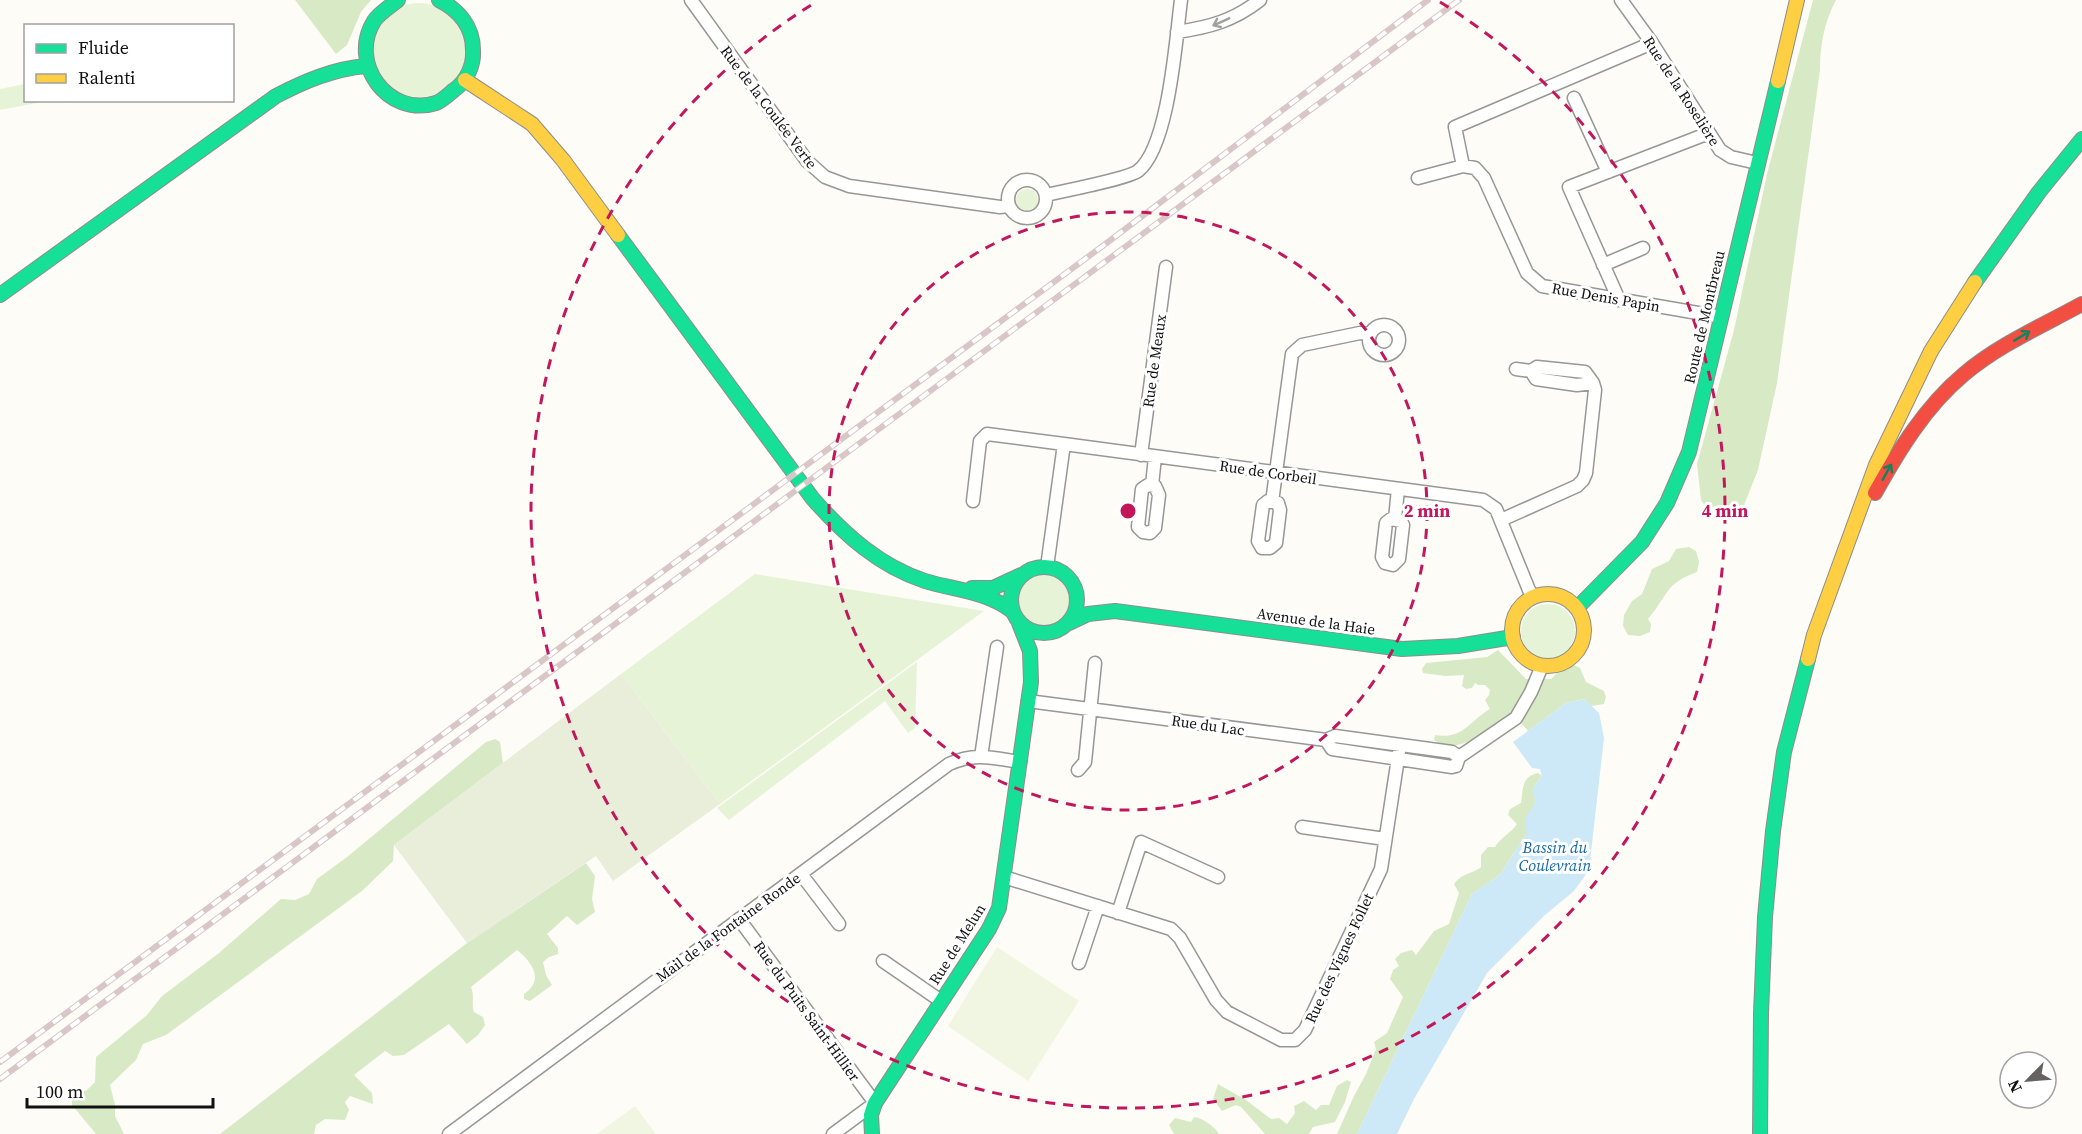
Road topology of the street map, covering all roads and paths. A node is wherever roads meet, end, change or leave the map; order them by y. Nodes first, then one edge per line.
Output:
1 (691, 0) edge
2 (1181, 0) edge
3 (1260, 0) edge
4 (1622, 0) edge
5 (1797, 0) edge
6 (389, 2) edge
7 (447, 2) edge
8 (1177, 32) junction
9 (1652, 43) junction
10 (366, 66) junction
11 (465, 80) junction
12 (1574, 98) dead end
13 (1709, 133) junction
14 (2082, 139) edge
15 (1757, 163) junction
16 (1463, 166) junction
17 (1608, 172) junction
18 (1418, 178) dead end
19 (1046, 195) junction
20 (1008, 206) junction
21 (1643, 248) dead end
22 (1603, 265) junction
23 (1166, 267) dead end
24 (0, 295) edge
25 (1619, 300) junction
26 (2082, 304) edge
27 (1721, 317) junction
28 (1370, 334) dead end
29 (1516, 369) dead end
30 (1064, 444) junction
31 (1141, 455) junction
32 (1155, 457) junction
33 (1276, 472) junction
34 (1152, 485) dead end
35 (1398, 489) junction
36 (973, 501) dead end
37 (1272, 502) dead end
38 (1395, 519) dead end
39 (1501, 520) junction
40 (1839, 561) junction
41 (1047, 567) junction
42 (1028, 571) junction
43 (921, 580) junction
44 (1076, 590) junction
45 (1534, 597) junction
46 (1577, 608) junction
47 (1115, 611) junction
48 (1016, 617) junction
49 (1066, 625) junction
50 (1513, 638) junction
51 (997, 647) dead end
52 (1095, 663) dead end
53 (1542, 666) junction
54 (1031, 682) junction
55 (1028, 701) junction
56 (1090, 709) junction
57 (1326, 740) junction
58 (1400, 745) junction
59 (981, 757) junction
60 (1459, 757) junction
61 (1397, 759) junction
62 (1020, 762) junction
63 (1078, 770) dead end
64 (1302, 827) dead end
65 (1385, 838) junction
66 (801, 874) junction
67 (1004, 877) junction
68 (1218, 877) dead end
69 (1098, 906) junction
70 (1118, 912) junction
71 (739, 919) junction
72 (839, 924) dead end
73 (883, 961) dead end
74 (1079, 963) dead end
75 (941, 1001) junction
76 (875, 1103) junction
77 (449, 1134) edge
78 (833, 1134) edge
79 (872, 1134) edge
80 (1760, 1134) edge

1 - 20 street, Rue de la Coulée Verte
2 - 8 street
3 -> 8 street
4 - 9 street, Rue de la Roselière
5 - 15 street, Route de Montbreau
6 - 10 street
7 - 11 street
8 - 19 street
9 - 13 street, Rue de la Roselière
9 - 16 street
10 - 11 street
10 - 24 street
11 - 43 street
12 - 17 street
13 - 15 street, Rue de la Roselière
13 - 17 street
14 - 40 street
15 - 27 street, Route de Montbreau
16 - 18 street
16 - 25 street, Rue Denis Papin
17 - 22 street
19 - 20 street, Rue de la Coulée Verte
19 - 20 street
21 - 22 street
22 - 25 street
23 - 31 street, Rue de Meaux
25 - 27 street, Rue Denis Papin
40 -> 26 street
27 - 46 street, Route de Montbreau
28 - 33 street
29 - 39 street
30 - 31 street, Rue de Corbeil
30 - 36 street, Rue de Corbeil
30 - 41 street
31 - 32 street, Rue de Corbeil
32 - 33 street, Rue de Corbeil
32 - 34 street
33 - 35 street, Rue de Corbeil
33 - 37 street
35 - 38 street
35 - 39 street, Rue de Corbeil
39 - 45 street, Rue de Corbeil
40 - 80 street
41 - 42 street
41 - 44 street
42 - 43 street
42 - 48 street
43 - 48 street
44 - 47 street, Avenue de la Haie
44 - 49 street
45 - 46 street
45 - 50 street
46 - 53 street
47 - 49 street, Avenue de la Haie
47 - 50 street, Avenue de la Haie
48 - 49 street
48 - 54 street, Rue de Melun
49 - 54 street, Rue de Melun
50 - 53 street
51 - 59 street
52 - 56 street
53 - 60 street, Rue du Lac
54 - 55 street, Rue de Melun
55 - 56 street, Rue du Lac
55 - 62 street, Rue de Melun
56 - 57 street, Rue du Lac
56 - 63 street
57 - 58 street, Rue du Lac
57 - 61 street, Rue du Lac
58 - 60 street, Rue du Lac
58 - 61 street, Rue des Vignes Follet
59 - 62 street, Mail de la Fontaine Ronde
59 - 66 street, Mail de la Fontaine Ronde
60 - 61 street, Rue du Lac
61 - 65 street, Rue des Vignes Follet
62 - 67 street, Rue de Melun
64 - 65 street
65 - 70 street, Rue des Vignes Follet
66 - 71 street, Mail de la Fontaine Ronde
66 - 72 street
67 - 69 street, Rue des Vignes Follet
67 - 75 street, Rue de Melun
68 - 70 street
69 - 70 street, Rue des Vignes Follet
69 - 74 street
71 - 76 street, Rue du Puits Saint-Hillier
71 - 77 street, Mail de la Fontaine Ronde
73 - 75 street
75 - 76 street, Rue de Melun
76 - 78 street
76 - 79 street, Rue de Melun

